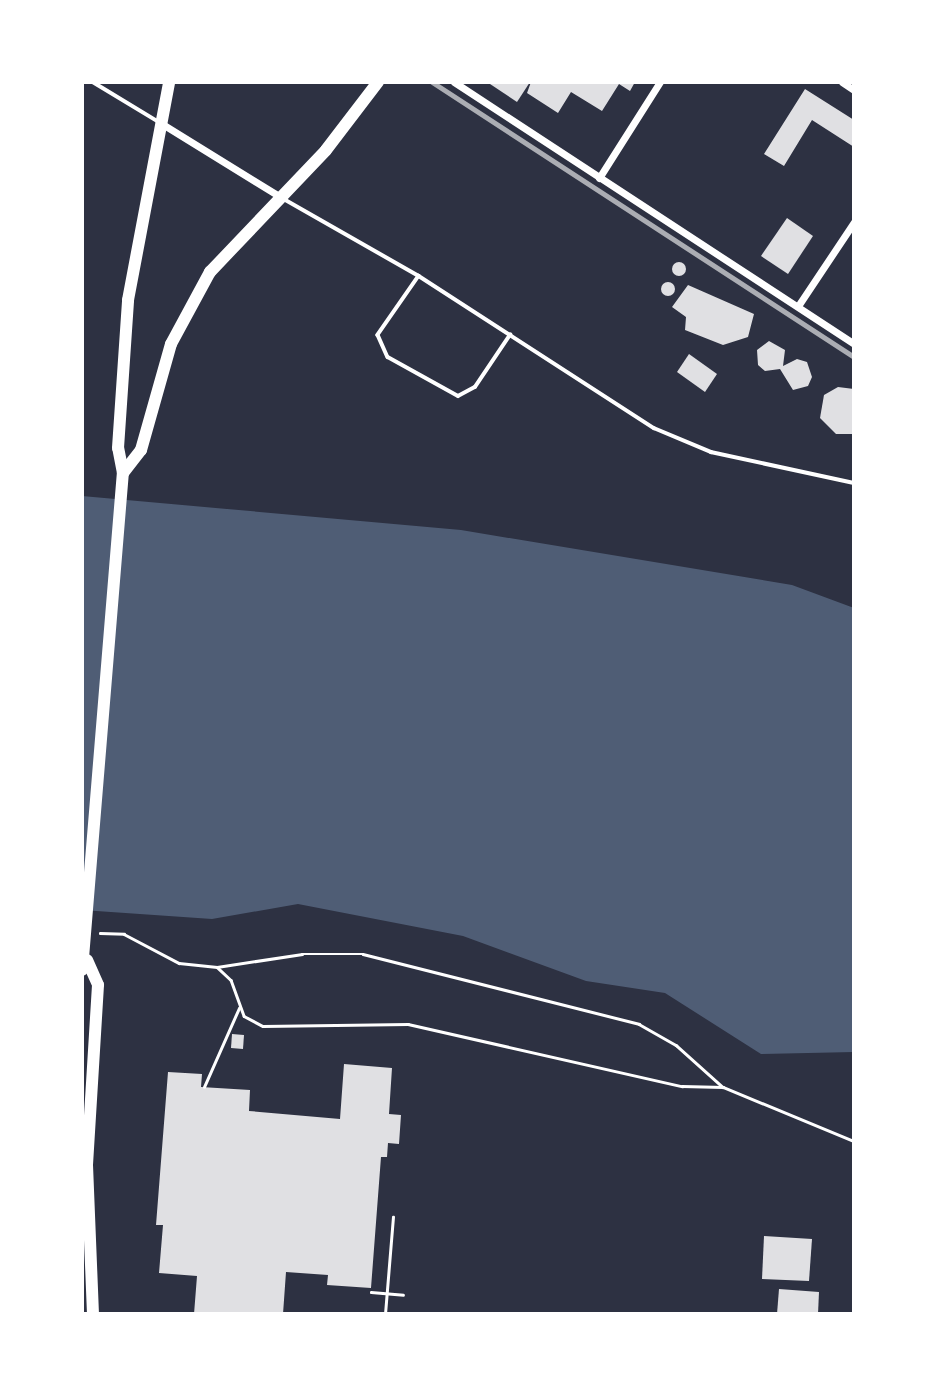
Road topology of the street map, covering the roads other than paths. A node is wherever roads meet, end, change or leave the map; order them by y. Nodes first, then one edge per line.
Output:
1 (93, 82) edge
2 (169, 82) edge
3 (378, 82) edge
4 (454, 82) edge
5 (660, 82) edge
6 (842, 82) edge
7 (854, 90) edge
8 (159, 122) junction
9 (599, 177) junction
10 (279, 197) junction
11 (854, 222) edge
12 (419, 276) junction
13 (799, 306) junction
14 (510, 335) junction
15 (854, 344) edge
16 (123, 473) junction
17 (854, 483) edge
18 (85, 965) edge
19 (93, 1314) edge

1 - 8 lane
2 - 8 highway
3 - 10 highway
4 - 9 street
5 - 9 street
6 - 7 street
8 - 10 street
8 - 16 highway
9 - 13 street
10 - 12 lane
10 - 16 highway
11 - 13 street
12 - 14 lane
12 - 14 lane
13 - 15 street
14 - 17 lane
16 - 18 highway
18 - 19 highway

